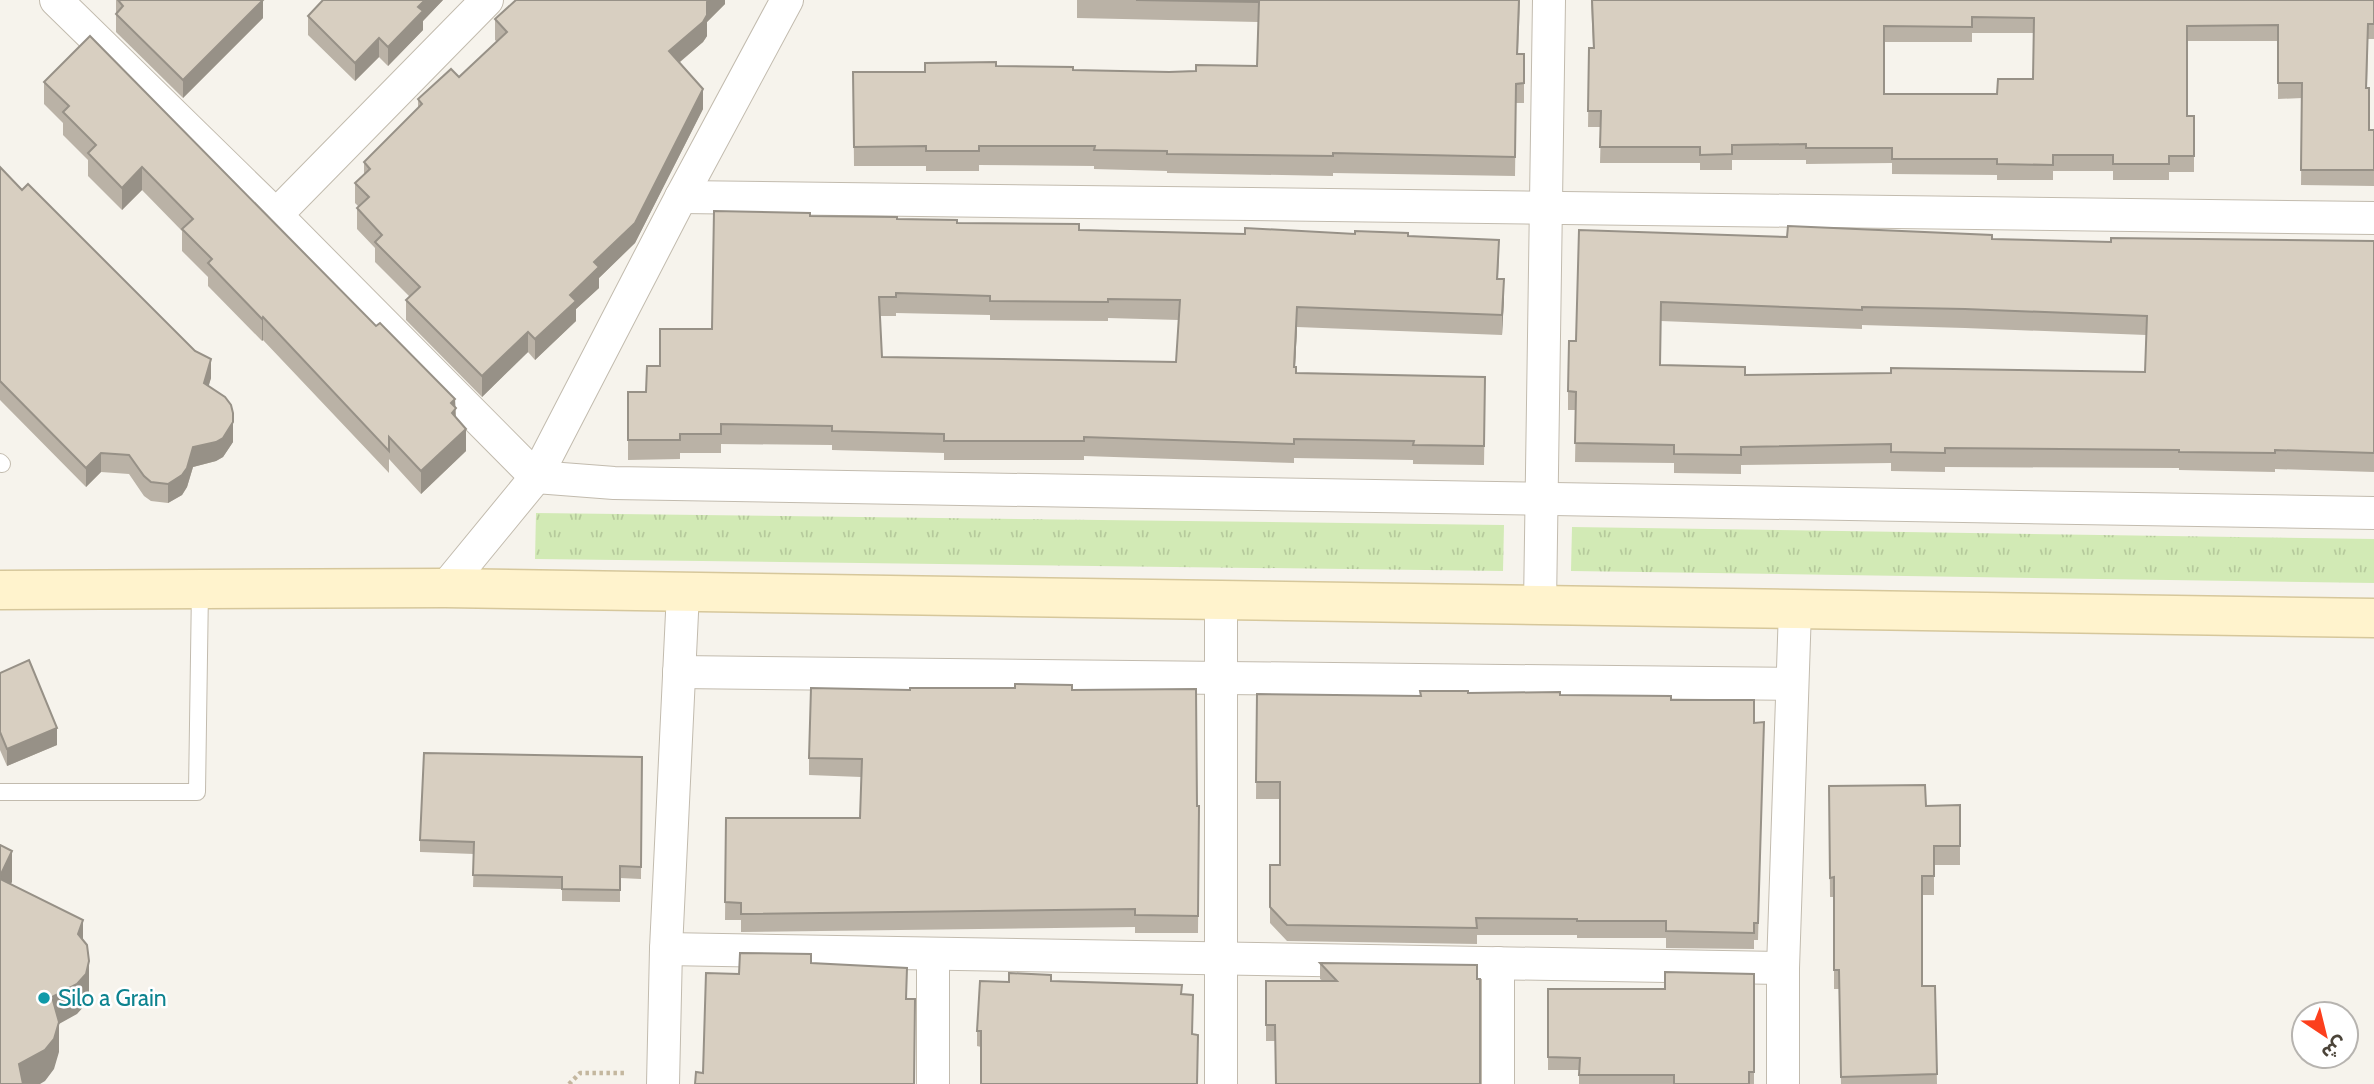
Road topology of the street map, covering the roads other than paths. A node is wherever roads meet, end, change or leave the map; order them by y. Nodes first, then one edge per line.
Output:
1 (487, 0) edge
2 (787, 0) edge
3 (1549, 0) edge
4 (64, 2) edge
5 (681, 197) junction
6 (1546, 208) junction
7 (276, 215) junction
8 (2374, 218) edge
9 (536, 477) junction
10 (1542, 499) junction
11 (2374, 513) edge
12 (445, 588) junction
13 (200, 589) junction
14 (0, 590) edge
15 (683, 592) junction
16 (1221, 600) junction
17 (1540, 605) junction
18 (1795, 609) junction
19 (2374, 618) edge
20 (679, 672) junction
21 (1222, 678) junction
22 (1793, 684) junction
23 (0, 792) edge
24 (666, 949) junction
25 (933, 954) junction
26 (1222, 959) junction
27 (1498, 963) junction
28 (1783, 968) junction
29 (663, 1078) edge
30 (933, 1084) edge
31 (1221, 1084) edge
32 (1498, 1084) edge
33 (1783, 1084) edge

1 - 7 street
2 - 5 street
3 - 6 street
4 - 7 street
5 - 6 street
5 - 9 street
6 - 8 street
6 - 10 street
7 - 9 street
9 - 10 street
9 - 12 street
10 - 11 street
10 - 17 street
12 - 13 street
12 - 15 street
13 - 14 street
13 - 23 lane
15 - 16 street
15 - 20 street
16 - 17 street
16 - 21 street
17 - 18 street
18 - 19 street
18 - 22 street
20 - 21 street
20 - 24 street
21 - 22 street
21 - 26 street
22 - 28 street
24 - 25 street
24 - 29 street
25 - 26 street
25 - 30 street
26 - 27 street
26 - 31 street
27 - 28 street
27 - 32 street
28 - 33 street

